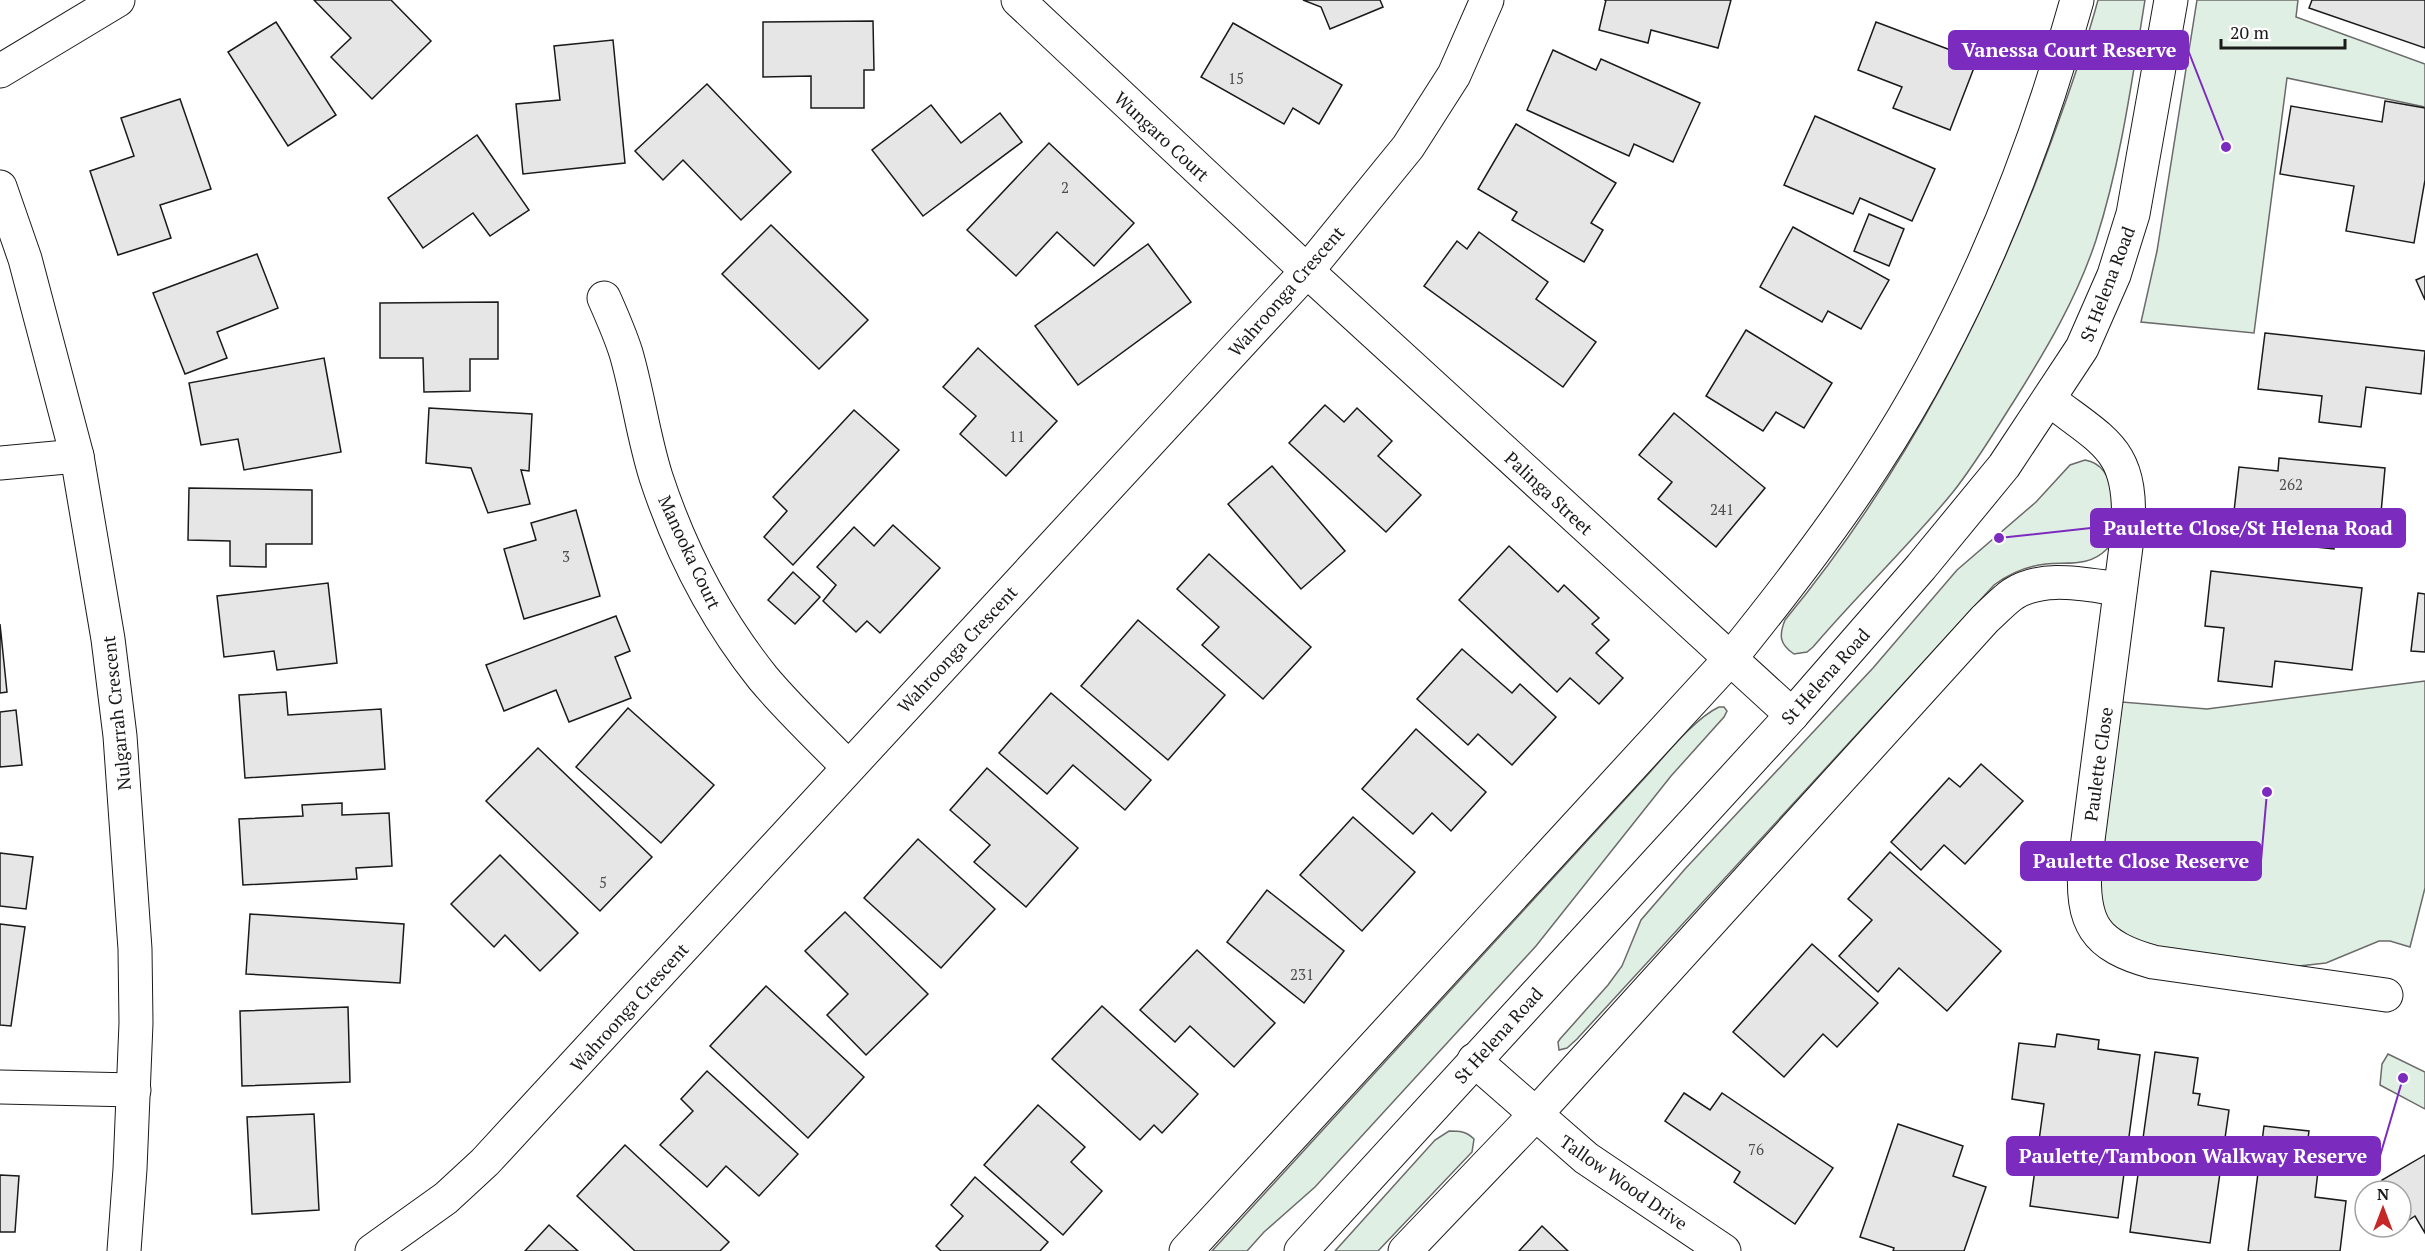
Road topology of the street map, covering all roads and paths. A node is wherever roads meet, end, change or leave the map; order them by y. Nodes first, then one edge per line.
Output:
1 (118, 0) edge
2 (1018, 0) edge
3 (1487, 0) edge
4 (2077, 0) edge
5 (2171, 0) edge
6 (0, 71) edge
7 (0, 187) edge
8 (1306, 271) junction
9 (604, 298) dead end
10 (2050, 400) junction
11 (77, 456) junction
12 (0, 463) edge
13 (2120, 589) junction
14 (1731, 659) junction
15 (1792, 715) junction
16 (848, 767) junction
17 (2386, 995) dead end
18 (1474, 1060) junction
19 (0, 1087) edge
20 (134, 1090) junction
21 (1535, 1115) junction
22 (124, 1251) edge
23 (372, 1251) edge
24 (1186, 1251) edge
25 (1301, 1251) edge
26 (1405, 1251) edge
27 (1724, 1251) edge

1 - 6 street
2 - 8 street, Wungaro Court
3 - 8 street, Wahroonga Crescent
4 - 14 street
5 - 10 street, St Helena Road
7 - 11 street, Nulgarrah Crescent
8 - 14 street, Palinga Street
8 - 16 street, Wahroonga Crescent
9 - 16 street, Manooka Court
10 - 13 street, Paulette Close
10 - 15 street, St Helena Road
11 - 12 street
11 - 20 street, Nulgarrah Crescent
13 - 17 street, Paulette Close
13 - 21 street
14 - 15 street, Palinga Street
14 - 24 street
15 - 18 street, St Helena Road
16 - 23 street, Wahroonga Crescent
18 - 21 street, Tallow Wood Drive
18 - 25 street, St Helena Road
19 - 20 street
20 - 22 street, Nulgarrah Crescent
21 - 26 street
21 - 27 street, Tallow Wood Drive

